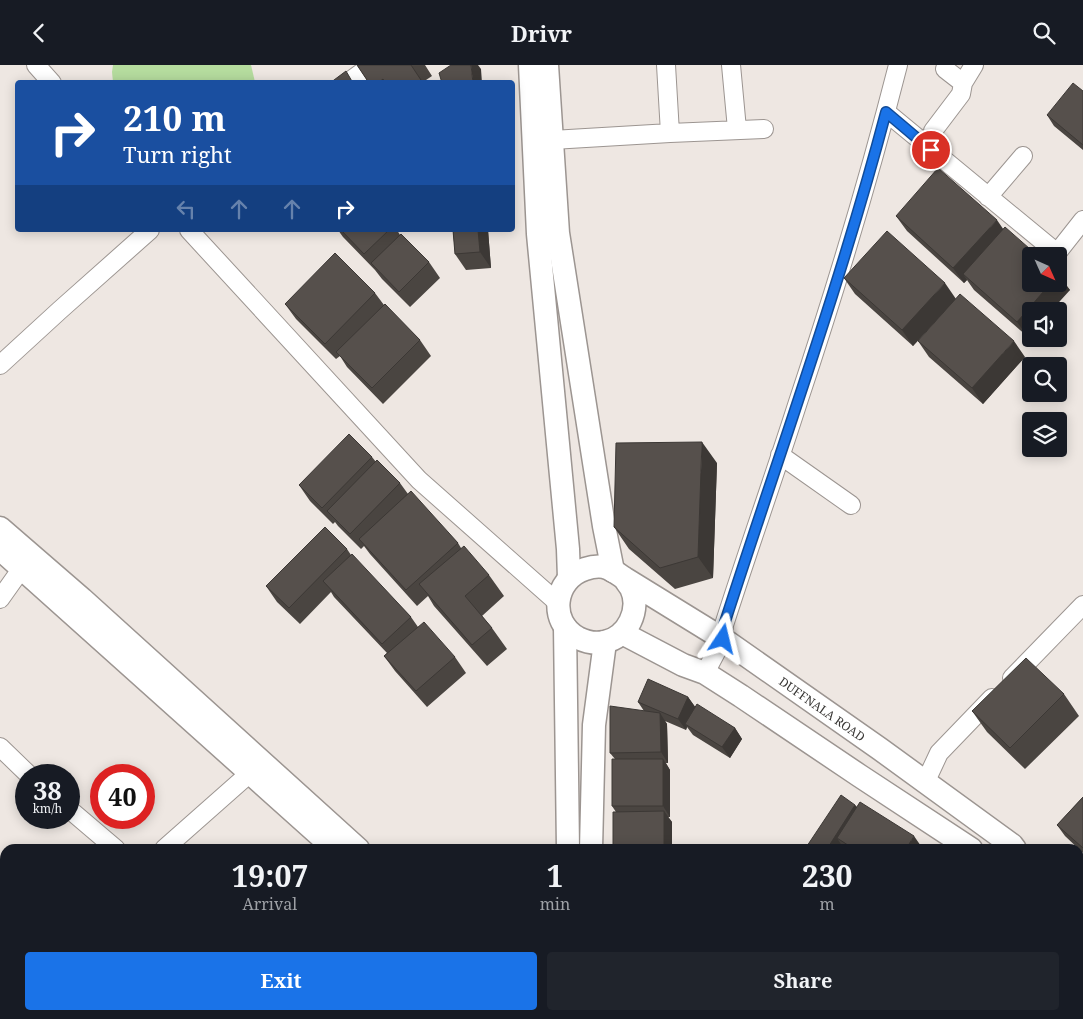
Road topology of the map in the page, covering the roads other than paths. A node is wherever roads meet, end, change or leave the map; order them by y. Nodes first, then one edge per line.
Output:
1 (36, 65) edge
2 (372, 65) edge
3 (530, 65) edge
4 (547, 65) edge
5 (666, 65) edge
6 (731, 65) edge
7 (898, 65) edge
8 (974, 65) edge
9 (945, 69) dead end
10 (49, 80) edge
11 (351, 80) edge
12 (963, 83) junction
13 (886, 112) junction
14 (737, 129) junction
15 (764, 129) dead end
16 (933, 131) dead end
17 (670, 133) junction
18 (552, 140) junction
19 (1023, 155) dead end
20 (988, 197) junction
21 (1082, 224) edge
22 (148, 232) edge
23 (191, 232) edge
24 (0, 365) edge
25 (780, 455) junction
26 (851, 505) dead end
27 (0, 528) edge
28 (0, 549) edge
29 (22, 568) junction
30 (619, 575) junction
31 (569, 578) junction
32 (0, 599) edge
33 (558, 603) junction
34 (1083, 605) edge
35 (565, 627) junction
36 (613, 638) junction
37 (723, 639) junction
38 (705, 673) junction
39 (0, 747) edge
40 (18, 764) edge
41 (250, 773) junction
42 (926, 783) junction
43 (80, 818) edge
44 (110, 844) edge
45 (170, 844) edge
46 (329, 844) edge
47 (352, 844) edge
48 (568, 844) edge
49 (590, 844) edge
50 (963, 844) edge
51 (1011, 844) edge

1 - 10 street
2 - 11 street
3 - 31 main road
4 - 18 main road
5 - 17 street
6 - 14 street
7 - 13 street
8 - 12 street
9 - 12 street
12 - 16 street
13 - 20 street
13 - 25 street
14 - 15 street
14 - 17 street
17 - 18 street
18 - 30 main road
19 - 20 street
20 - 21 street
22 - 24 street
23 - 33 street
25 - 26 street
25 - 37 street
27 - 47 main road
28 - 29 main road
29 - 32 street
29 - 41 main road
30 - 31 main road
30 - 36 main road
30 - 37 main road, DUFFNALA ROAD
31 - 33 main road
33 - 35 main road
34 - 42 street
35 - 36 main road
35 - 48 main road
36 - 38 main road
36 - 49 main road
37 - 38 street
37 - 42 main road, DUFFNALA ROAD
38 - 50 main road
39 - 40 street
41 - 45 street
41 - 46 main road
42 - 51 main road, DUFFNALA ROAD
43 - 44 street

